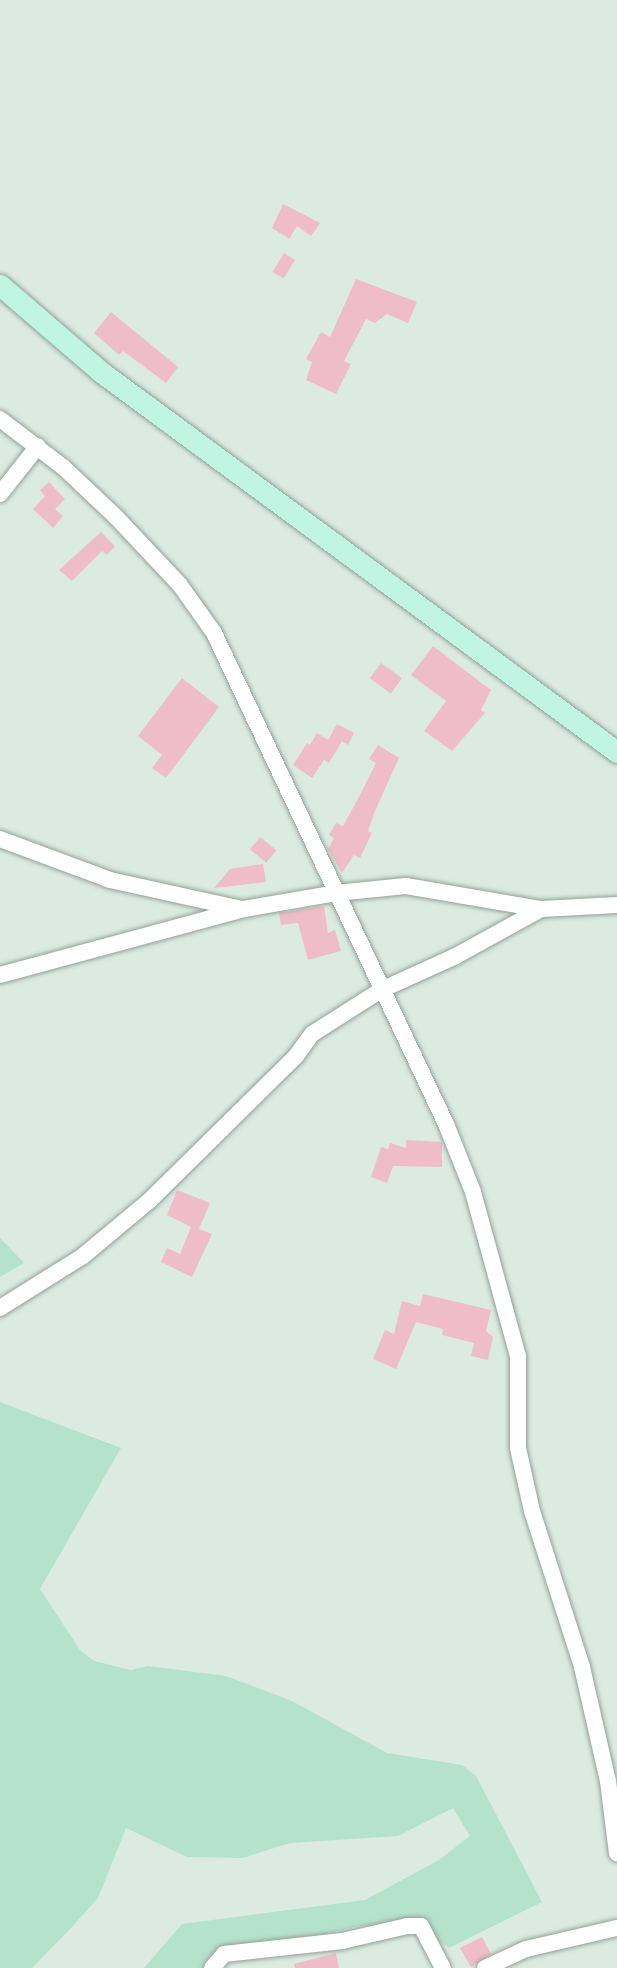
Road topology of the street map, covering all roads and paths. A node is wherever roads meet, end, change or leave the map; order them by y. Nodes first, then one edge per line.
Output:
1 (0, 285) edge
2 (0, 419) edge
3 (38, 446) junction
4 (0, 494) edge
5 (617, 752) edge
6 (0, 839) edge
7 (336, 893) junction
8 (617, 905) edge
9 (244, 909) junction
10 (541, 909) junction
11 (0, 975) edge
12 (382, 990) junction
13 (0, 1308) edge
14 (617, 1853) edge
15 (617, 1928) edge
16 (212, 1968) edge
17 (443, 1968) edge
18 (485, 1968) edge

1 - 5 street
2 - 3 street
3 - 4 street
3 - 7 street
6 - 9 street
7 - 9 street
7 - 10 street
7 - 12 street
8 - 10 street
9 - 11 street
10 - 12 street
12 - 13 street
12 - 14 street
15 - 18 street
16 - 17 street

